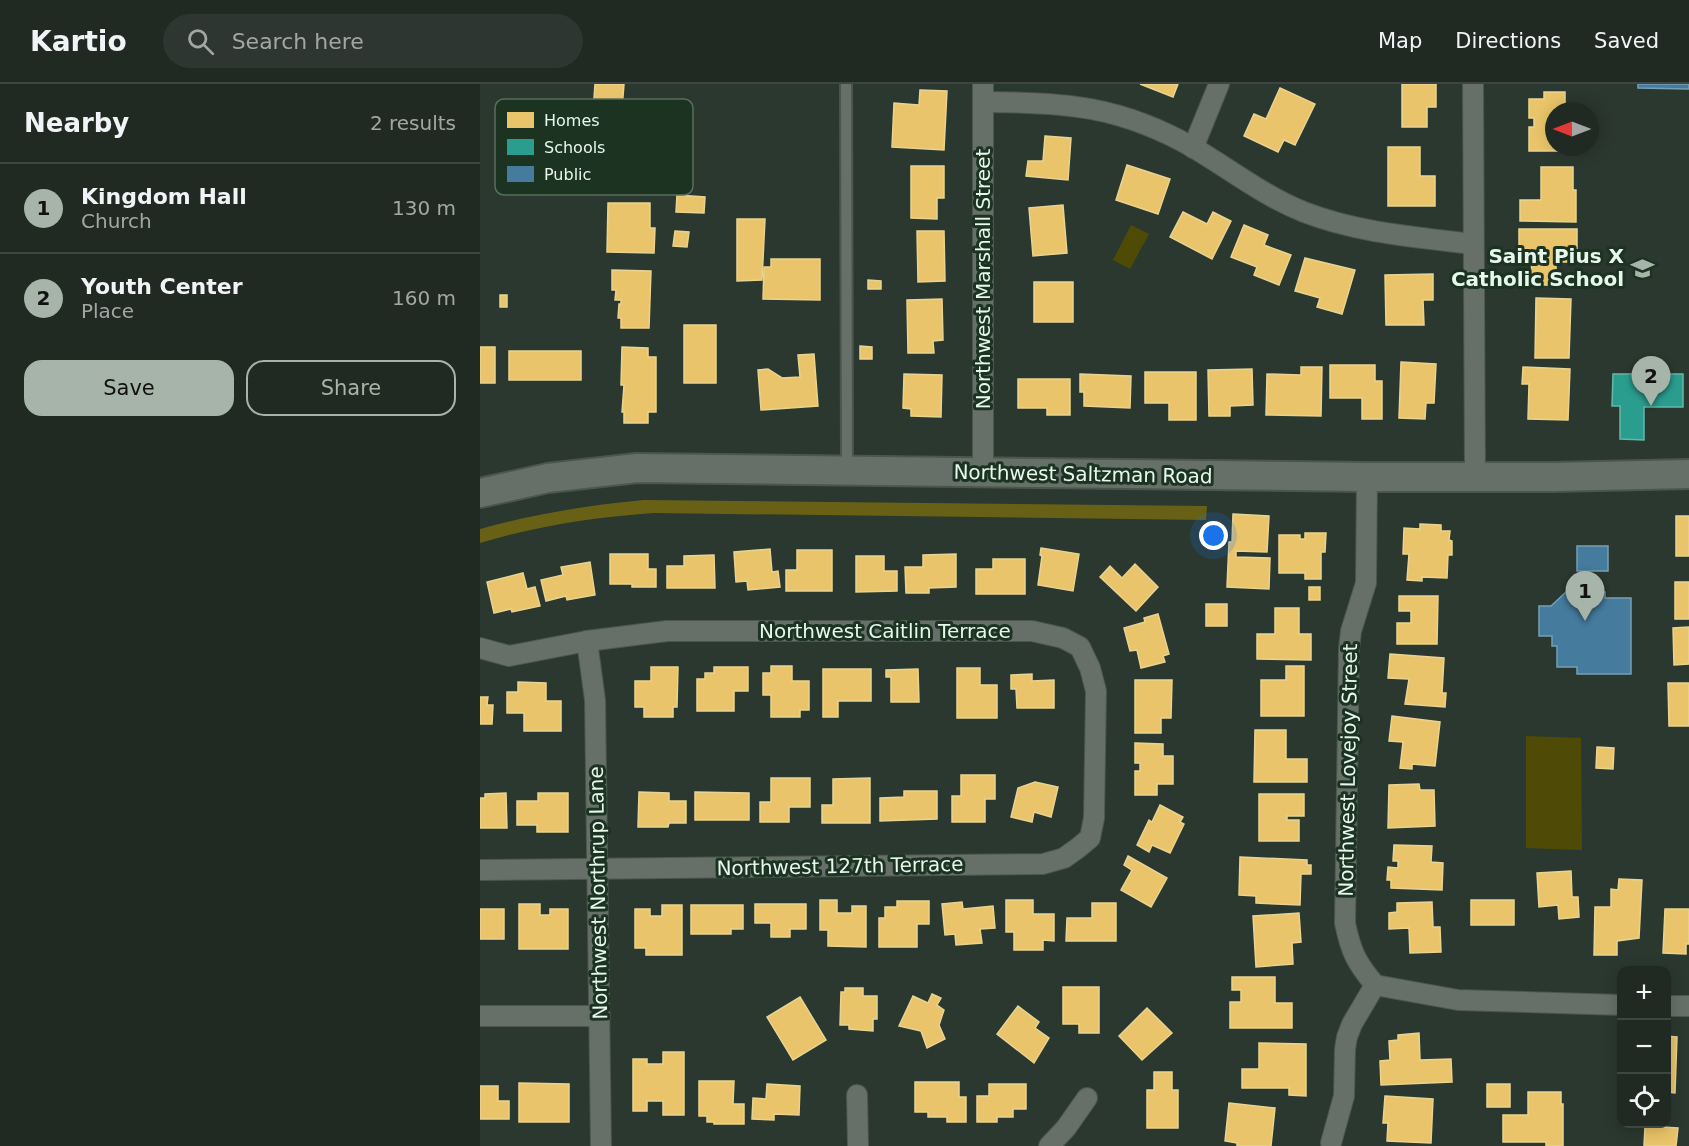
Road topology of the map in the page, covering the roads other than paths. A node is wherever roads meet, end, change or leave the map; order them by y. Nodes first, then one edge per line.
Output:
1 (846, 84) edge
2 (1220, 84) edge
3 (1473, 84) edge
4 (983, 93) edge
5 (1193, 148) junction
6 (1473, 244) junction
7 (847, 471) junction
8 (983, 473) junction
9 (1689, 474) edge
10 (1367, 477) junction
11 (1475, 477) junction
12 (480, 493) edge
13 (587, 641) junction
14 (480, 648) edge
15 (1078, 848) joint
16 (598, 869) junction
17 (480, 870) edge
18 (1376, 985) junction
19 (1617, 1005) edge
20 (1671, 1006) edge
21 (1689, 1006) edge
22 (480, 1016) edge
23 (600, 1016) junction
24 (857, 1095) dead end
25 (1087, 1098) dead end
26 (1331, 1143) dead end
27 (601, 1146) edge
28 (858, 1146) edge
29 (1049, 1146) edge

1 - 7 lane
2 - 5 street
3 - 6 street
4 - 5 street
4 - 8 street, Northwest Marshall Street
5 - 6 street
6 - 11 street
7 - 8 main road, Northwest Saltzman Road
7 - 12 main road, Northwest Saltzman Road
8 - 10 main road, Northwest Saltzman Road
9 - 11 main road, Northwest Saltzman Road
10 - 11 main road, Northwest Saltzman Road
10 - 18 street, Northwest Lovejoy Street
13 - 14 street, Northwest Caitlin Terrace
13 - 15 street, Northwest Caitlin Terrace
13 - 16 street, Northwest Northrup Lane
15 - 16 street, Northwest 127th Terrace
16 - 17 street, Northwest 127th Terrace
16 - 23 street, Northwest Northrup Lane
18 - 19 street
18 - 26 street
20 - 21 street
22 - 23 street
23 - 27 street, Northwest Northrup Lane
24 - 28 street
25 - 29 street

